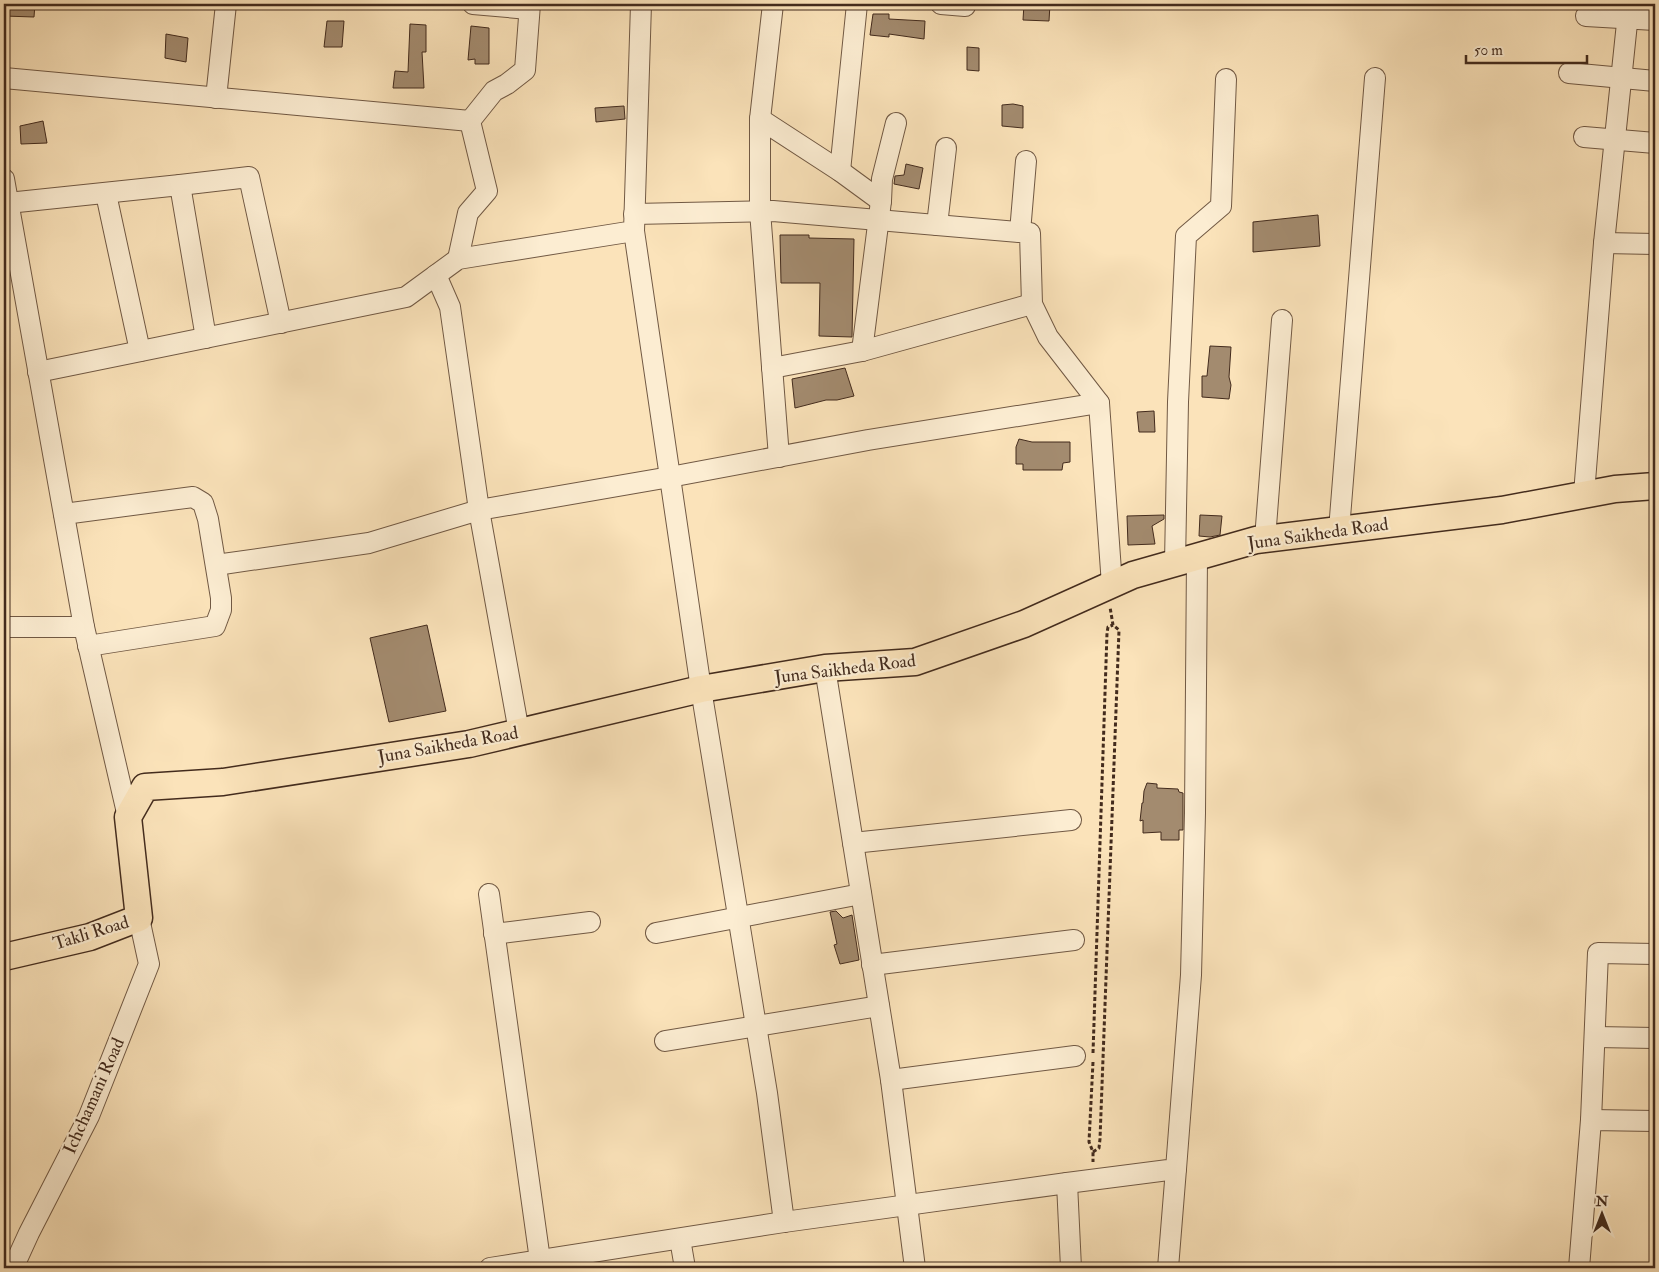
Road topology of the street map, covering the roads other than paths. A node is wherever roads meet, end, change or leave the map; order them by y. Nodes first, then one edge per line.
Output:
1 (226, 4) edge
2 (473, 4) edge
3 (640, 4) edge
4 (773, 4) edge
5 (857, 4) edge
6 (941, 4) edge
7 (530, 6) edge
8 (965, 6) dead end
9 (1628, 11) edge
10 (1586, 16) dead end
11 (1655, 20) edge
12 (1569, 73) dead end
13 (4, 78) edge
14 (1374, 78) dead end
15 (1621, 78) junction
16 (1226, 79) dead end
17 (1655, 81) edge
18 (216, 98) junction
19 (760, 119) junction
20 (470, 120) junction
21 (896, 123) dead end
22 (1584, 137) dead end
23 (1615, 139) junction
24 (1655, 143) edge
25 (946, 148) dead end
26 (1026, 161) dead end
27 (840, 171) junction
28 (180, 185) junction
29 (5, 190) edge
30 (106, 194) junction
31 (880, 210) junction
32 (760, 211) junction
33 (634, 222) junction
34 (937, 225) junction
35 (1020, 232) junction
36 (1604, 243) junction
37 (1655, 244) edge
38 (458, 259) junction
39 (436, 275) junction
40 (1032, 304) junction
41 (1282, 320) dead end
42 (280, 322) junction
43 (206, 338) junction
44 (862, 350) junction
45 (140, 351) junction
46 (772, 368) junction
47 (38, 372) junction
48 (1100, 402) junction
49 (779, 457) junction
50 (670, 477) junction
51 (1655, 486) edge
52 (1584, 494) junction
53 (479, 510) junction
54 (64, 514) junction
55 (1339, 530) junction
56 (1264, 539) junction
57 (1186, 560) junction
58 (216, 565) junction
59 (1109, 586) junction
60 (4, 627) edge
61 (86, 637) junction
62 (825, 668) junction
63 (702, 689) junction
64 (519, 732) junction
65 (128, 817) junction
66 (1071, 820) dead end
67 (854, 843) junction
68 (489, 894) dead end
69 (861, 894) junction
70 (738, 917) junction
71 (139, 918) junction
72 (590, 922) dead end
73 (656, 933) dead end
74 (494, 934) junction
75 (1074, 940) dead end
76 (1655, 954) edge
77 (4, 957) edge
78 (872, 966) junction
79 (879, 1006) junction
80 (756, 1026) junction
81 (1594, 1037) junction
82 (1655, 1038) edge
83 (665, 1041) dead end
84 (1074, 1056) dead end
85 (891, 1080) junction
86 (1591, 1120) junction
87 (1655, 1121) edge
88 (1176, 1169) junction
89 (1067, 1183) junction
90 (906, 1206) junction
91 (784, 1222) junction
92 (680, 1239) junction
93 (540, 1260) junction
94 (13, 1268) edge
95 (490, 1268) edge
96 (686, 1268) edge
97 (915, 1268) edge
98 (1071, 1268) edge
99 (1168, 1268) edge
100 (1579, 1268) edge

1 - 18 street
2 - 7 street
3 - 33 street
4 - 19 street
5 - 27 street
6 - 8 street
7 - 20 street
9 - 10 street
9 - 11 street
9 - 15 street
12 - 15 street
13 - 18 street
14 - 55 street
15 - 17 street
15 - 23 street
16 - 57 street
18 - 20 street
19 - 27 street
19 - 32 street
20 - 38 street
21 - 31 street
22 - 23 street
23 - 24 street
23 - 36 street
25 - 34 street
26 - 35 street
27 - 31 street
28 - 30 street
28 - 42 street
28 - 43 street
29 - 30 street
29 - 47 street
30 - 45 street
31 - 32 street
31 - 34 street
31 - 44 street
32 - 33 street
32 - 46 street
33 - 38 street
33 - 50 street
34 - 35 street
35 - 40 street
36 - 37 street
36 - 52 street
38 - 39 street
39 - 42 street
39 - 53 street
40 - 44 street
40 - 48 street
41 - 56 street
42 - 43 street
43 - 45 street
44 - 46 street
45 - 47 street
46 - 49 street
47 - 54 street
48 - 49 street
48 - 59 street
49 - 50 street
50 - 53 street
50 - 63 street
51 - 52 main road, Juna Saikheda Road
52 - 55 main road, Juna Saikheda Road
53 - 58 street
53 - 64 street
54 - 58 street
54 - 61 street
55 - 56 main road, Juna Saikheda Road
56 - 57 main road, Juna Saikheda Road
57 - 59 main road, Juna Saikheda Road
57 - 88 street
58 - 61 street
59 - 62 main road, Juna Saikheda Road
60 - 61 street
61 - 65 street
62 - 63 main road, Juna Saikheda Road
62 - 67 street
63 - 64 main road, Juna Saikheda Road
63 - 70 street
64 - 65 main road, Juna Saikheda Road
65 - 71 main road, Takli Road
66 - 67 street
67 - 69 street
68 - 74 street
69 - 70 street
69 - 78 street
70 - 73 street
70 - 80 street
71 - 77 main road, Takli Road
71 - 94 street, Ichchamani Road
72 - 74 street
74 - 93 street
75 - 78 street
76 - 81 street
78 - 79 street
79 - 80 street
79 - 85 street
80 - 83 street
80 - 91 street
81 - 82 street
81 - 86 street
84 - 85 street
85 - 90 street
86 - 87 street
86 - 100 street
88 - 89 street
88 - 99 street
89 - 90 street
89 - 98 street
90 - 91 street
90 - 97 street
91 - 92 street
92 - 93 street
92 - 96 street
93 - 95 street

